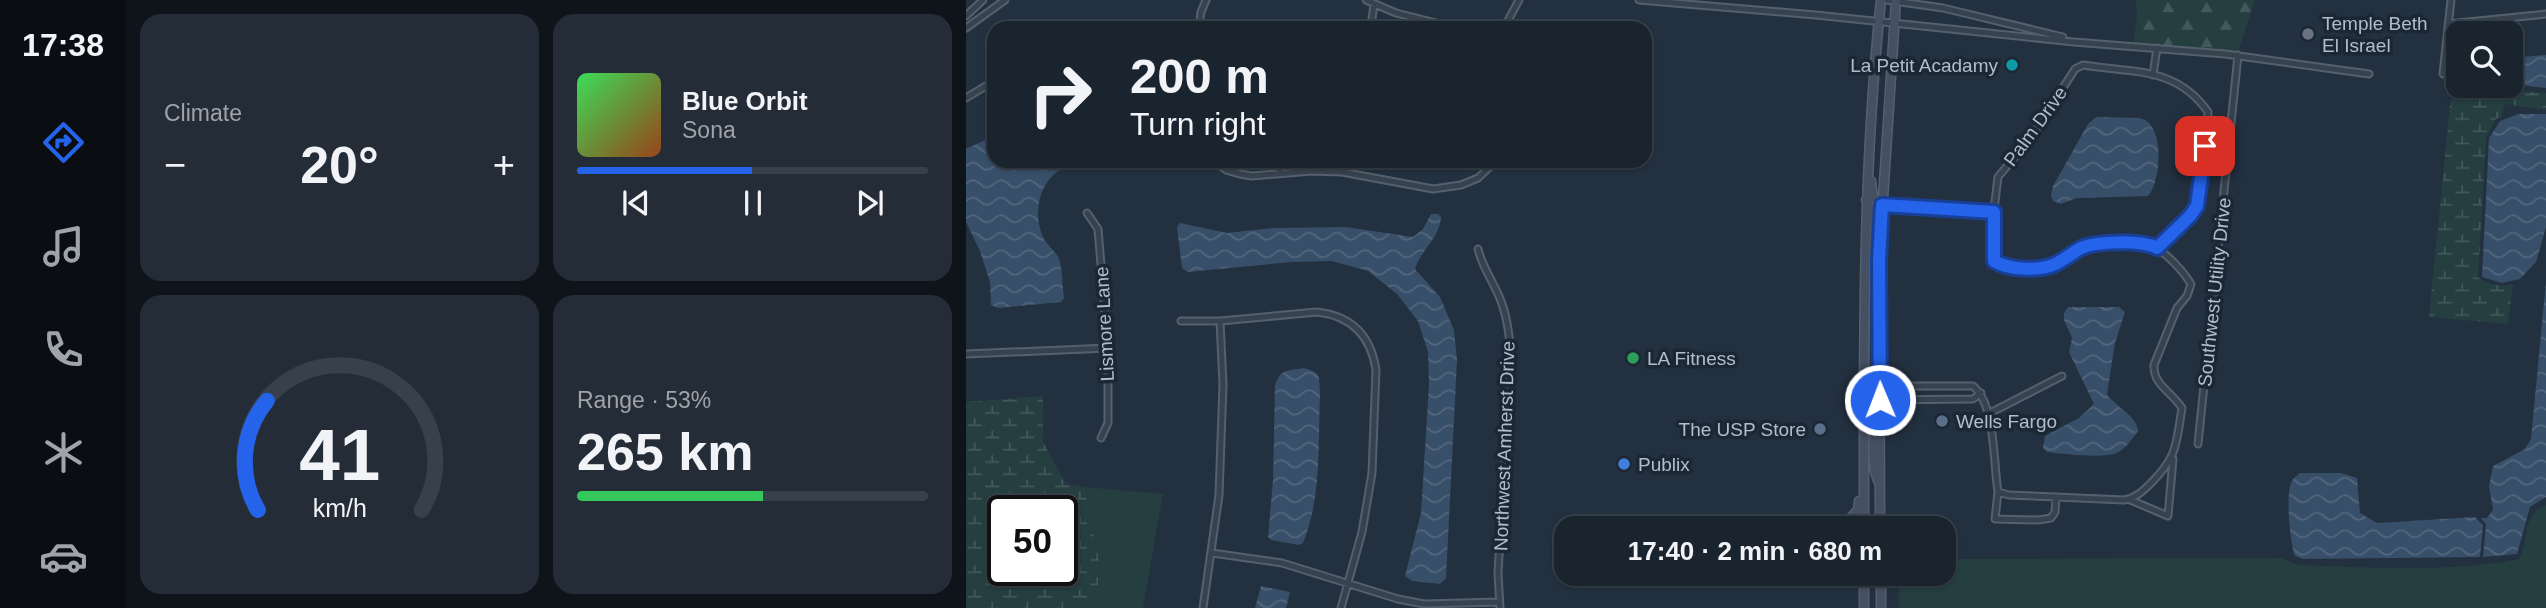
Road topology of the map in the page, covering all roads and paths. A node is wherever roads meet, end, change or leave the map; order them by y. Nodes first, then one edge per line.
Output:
1 (984, 0) edge
2 (1005, 0) edge
3 (1206, 0) edge
4 (1366, 0) edge
5 (1519, 0) edge
6 (1639, 0) edge
7 (1881, 0) edge
8 (1893, 0) edge
9 (2451, 0) edge
10 (1374, 4) junction
11 (2546, 14) edge
12 (966, 16) edge
13 (1424, 20) joint
14 (1200, 21) edge
15 (1373, 21) edge
16 (1428, 21) edge
17 (1508, 21) edge
18 (2448, 21) edge
19 (2477, 21) edge
20 (1878, 22) junction
21 (1894, 23) junction
22 (966, 27) edge
23 (2087, 42) junction
24 (2446, 44) edge
25 (2157, 48) junction
26 (2238, 55) junction
27 (2369, 74) dead end
28 (2443, 74) dead end
29 (2154, 75) junction
30 (987, 85) edge
31 (966, 98) edge
32 (1868, 154) junction
33 (1223, 168) edge
34 (1279, 168) edge
35 (1488, 168) edge
36 (1280, 172) junction
37 (1866, 200) junction
38 (1882, 205) junction
39 (1994, 212) junction
40 (1087, 213) dead end
41 (2157, 248) junction
42 (1478, 249) dead end
43 (1879, 292) junction
44 (1181, 321) dead end
45 (1220, 321) junction
46 (1864, 345) junction
47 (1108, 348) junction
48 (966, 354) edge
49 (2062, 376) dead end
50 (1880, 386) junction
51 (1910, 386) junction
52 (1953, 386) junction
53 (1864, 392) junction
54 (1981, 393) junction
55 (1952, 399) junction
56 (1880, 400) junction
57 (1910, 400) junction
58 (1989, 414) junction
59 (1101, 438) dead end
60 (2198, 444) dead end
61 (1864, 448) junction
62 (2174, 455) junction
63 (1880, 487) junction
64 (1998, 492) junction
65 (2056, 497) junction
66 (2128, 499) junction
67 (1853, 516) edge
68 (1863, 516) edge
69 (1881, 516) edge
70 (1212, 553) junction
71 (1348, 584) junction
72 (1864, 586) edge
73 (1881, 586) edge
74 (1500, 605) edge
75 (1203, 608) edge
76 (1340, 608) edge
77 (1864, 608) edge
78 (1881, 608) edge

1 - 12 street
2 - 22 street
3 - 14 street
4 - 10 street
5 - 17 street
6 - 20 street
7 - 20 main road
8 - 21 main road
8 - 23 street
9 - 18 street
10 - 13 street
10 - 15 street
11 - 19 street
13 - 16 street
20 - 21 street
20 - 32 main road
21 - 23 street
21 - 38 main road
23 - 25 street
24 - 28 street
25 - 26 street
25 - 29 street
26 - 27 street
26 - 60 street, Southwest Utility Drive
29 - 39 street, Palm Drive
29 - 41 street, Palm Drive
30 - 31 street
32 - 37 main road
32 - 38 main road
33 - 36 street
34 - 36 street
35 - 36 street
37 - 43 main road
37 - 46 main road
38 - 39 street
38 - 43 main road
39 - 41 street, Palm Drive
40 - 47 street, Lismore Lane
41 - 62 street
42 - 74 street, Northwest Amherst Drive
43 - 50 main road
44 - 45 street
45 - 70 street
45 - 71 street
46 - 53 main road
46 - 56 main road
47 - 48 street
47 - 59 street, Lismore Lane
49 - 58 street
50 - 51 street
50 - 56 main road
51 - 52 street
51 - 57 street
52 - 54 street
52 - 55 street
53 - 61 main road
53 - 63 main road
54 - 55 street
54 - 58 street
55 - 57 street
56 - 57 street
56 - 63 main road
58 - 64 street
61 - 67 main road
61 - 68 main road
62 - 66 street
62 - 66 street
63 - 69 main road
64 - 65 street
64 - 65 street
65 - 66 street
70 - 71 street
70 - 75 street
71 - 74 street
71 - 76 street
72 - 77 main road
73 - 78 main road

